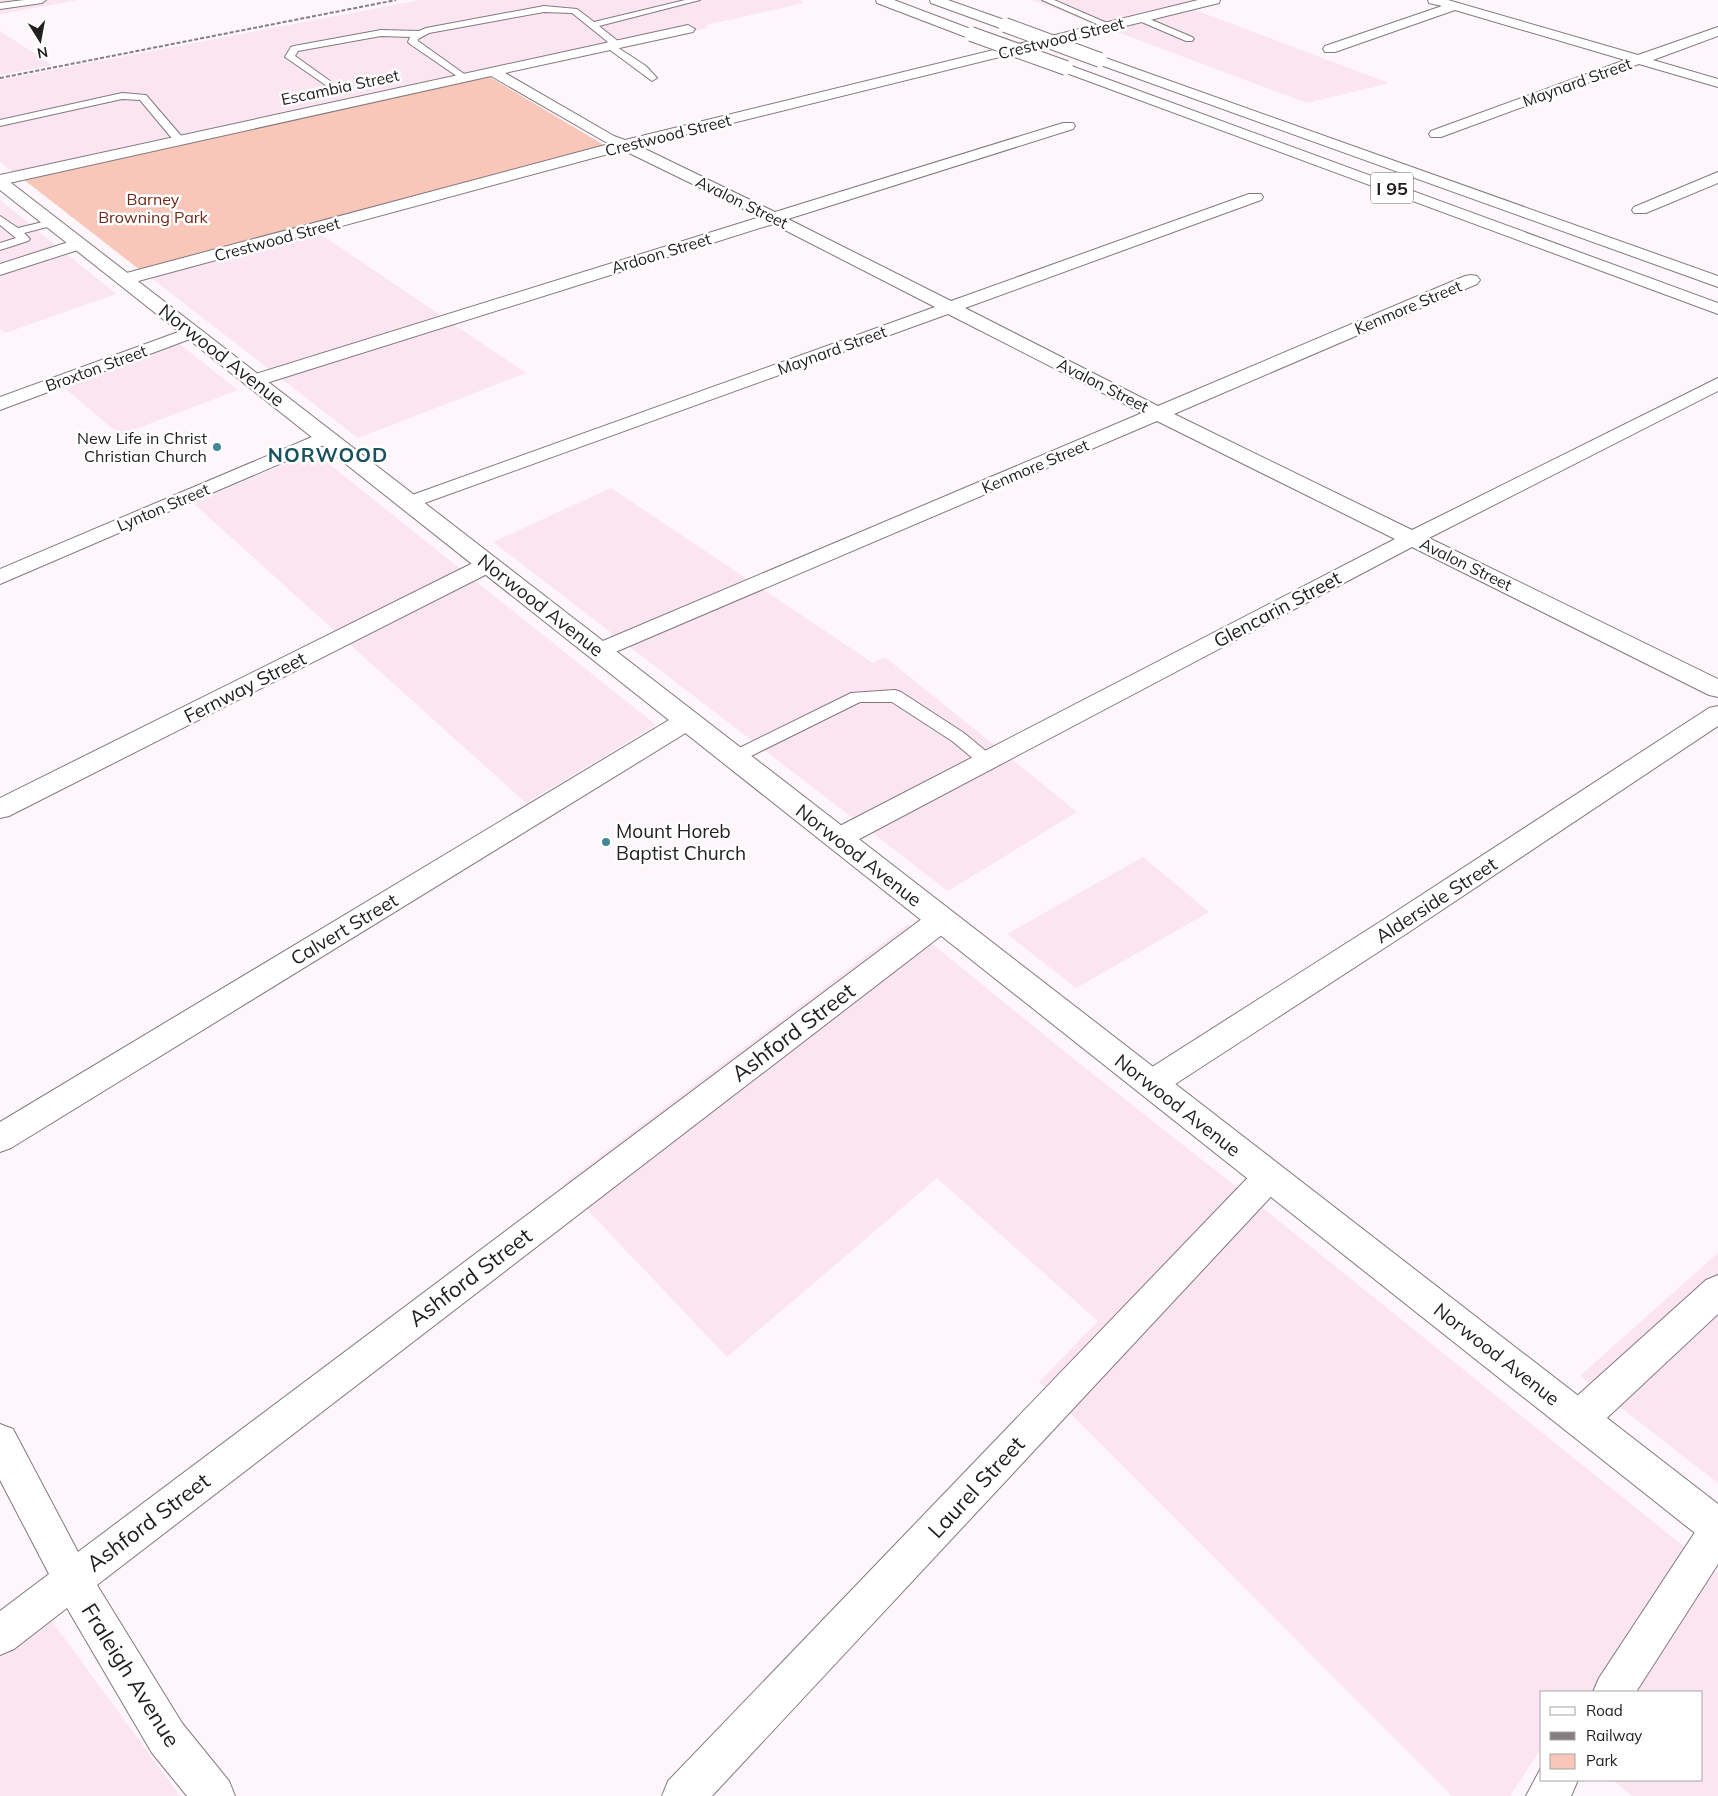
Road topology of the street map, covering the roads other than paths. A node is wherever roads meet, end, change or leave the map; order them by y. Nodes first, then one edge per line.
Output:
1 (42, 0) edge
2 (696, 0) edge
3 (882, 0) edge
4 (935, 0) edge
5 (1046, 0) edge
6 (1214, 0) edge
7 (1434, 0) edge
8 (511, 4) dead end
9 (0, 6) edge
10 (1455, 6) junction
11 (523, 13) junction
12 (1140, 18) junction
13 (592, 25) junction
14 (1109, 26) junction
15 (688, 29) dead end
16 (1718, 31) edge
17 (418, 34) junction
18 (1189, 39) dead end
19 (613, 45) junction
20 (1330, 49) dead end
21 (1636, 60) junction
22 (493, 72) junction
23 (464, 78) junction
24 (652, 78) dead end
25 (327, 83) dead end
26 (1718, 83) edge
27 (0, 124) edge
28 (1068, 126) dead end
29 (1436, 134) dead end
30 (179, 140) junction
31 (624, 145) junction
32 (1718, 177) edge
33 (2, 185) edge
34 (1255, 197) dead end
35 (1640, 210) dead end
36 (774, 218) junction
37 (51, 222) junction
38 (7, 227) edge
39 (78, 244) junction
40 (0, 247) edge
41 (18, 264) junction
42 (0, 270) edge
43 (125, 279) junction
44 (1471, 280) dead end
45 (1718, 282) edge
46 (949, 308) junction
47 (1718, 309) edge
48 (192, 332) junction
49 (253, 381) junction
50 (1718, 384) edge
51 (0, 404) edge
52 (1159, 414) junction
53 (326, 437) junction
54 (408, 502) junction
55 (1413, 538) junction
56 (489, 564) junction
57 (0, 577) edge
58 (599, 651) junction
59 (1718, 690) edge
60 (1718, 714) edge
61 (688, 720) junction
62 (735, 757) junction
63 (987, 761) junction
64 (0, 809) edge
65 (839, 838) junction
66 (941, 920) junction
67 (1152, 1083) junction
68 (0, 1138) edge
69 (1270, 1177) junction
70 (1718, 1290) edge
71 (1580, 1418) junction
72 (0, 1442) edge
73 (1718, 1529) edge
74 (72, 1579) junction
75 (0, 1635) edge
76 (1615, 1691) edge
77 (1556, 1781) edge
78 (214, 1796) edge
79 (683, 1796) edge
80 (1547, 1796) edge

1 - 9 lane
2 - 13 lane
3 - 47 main road, I 95, bridge
4 - 45 main road, I 95, bridge
5 - 14 lane
6 - 12 main road, Crestwood Street
7 - 10 main road
8 - 11 lane
10 - 20 main road
10 - 21 main road
11 - 13 lane
11 - 17 lane
12 - 14 main road, Crestwood Street
12 - 18 lane
13 - 19 lane
14 - 31 main road, Crestwood Street
15 - 19 main road, Escambia Street
16 - 21 main road, Maynard Street
17 - 23 lane
17 - 25 lane
19 - 22 main road, Escambia Street
19 - 24 lane
21 - 26 main road
21 - 29 main road, Maynard Street
22 - 23 main road, Escambia Street
22 - 31 main road, Avalon Street
23 - 30 main road, Escambia Street
27 - 30 lane
28 - 36 main road, Ardoon Street
30 - 33 main road, Escambia Street
31 - 36 main road, Avalon Street
31 - 43 main road, Crestwood Street
32 - 35 main road
33 - 37 main road, Norwood Avenue
34 - 46 main road, Maynard Street
36 - 46 main road, Avalon Street
36 - 49 main road, Ardoon Street
37 - 38 lane
37 - 39 main road, Norwood Avenue
38 - 40 lane
39 - 41 main road
39 - 43 main road, Norwood Avenue
40 - 41 lane
41 - 42 main road
43 - 48 main road, Norwood Avenue
44 - 52 main road, Kenmore Street
46 - 52 main road, Avalon Street
46 - 54 main road, Maynard Street
48 - 49 main road, Norwood Avenue
48 - 51 main road, Broxton Street
49 - 53 main road, Norwood Avenue
50 - 55 main road, Glencarin Street
52 - 55 main road, Avalon Street
52 - 58 main road, Kenmore Street
53 - 54 main road, Norwood Avenue
53 - 57 main road, Lynton Street
54 - 56 main road, Norwood Avenue
55 - 59 main road, Avalon Street
55 - 63 main road, Glencarin Street
56 - 58 main road, Norwood Avenue
56 - 64 main road, Fernway Street
58 - 61 main road, Norwood Avenue
60 - 67 main road, Alderside Street
61 - 62 main road, Norwood Avenue
61 - 68 main road, Calvert Street
62 - 63 lane
62 - 65 main road, Norwood Avenue
63 - 65 main road, Glencarin Street
65 - 66 main road, Norwood Avenue
66 - 67 main road, Norwood Avenue
66 - 74 main road, Ashford Street
67 - 69 main road, Norwood Avenue
69 - 71 main road, Norwood Avenue
69 - 79 main road, Laurel Street
70 - 71 main road
71 - 73 main road, Norwood Avenue
72 - 74 main road, Fraleigh Avenue
73 - 76 main road
74 - 75 main road, Ashford Street
74 - 78 main road, Fraleigh Avenue
77 - 80 main road

